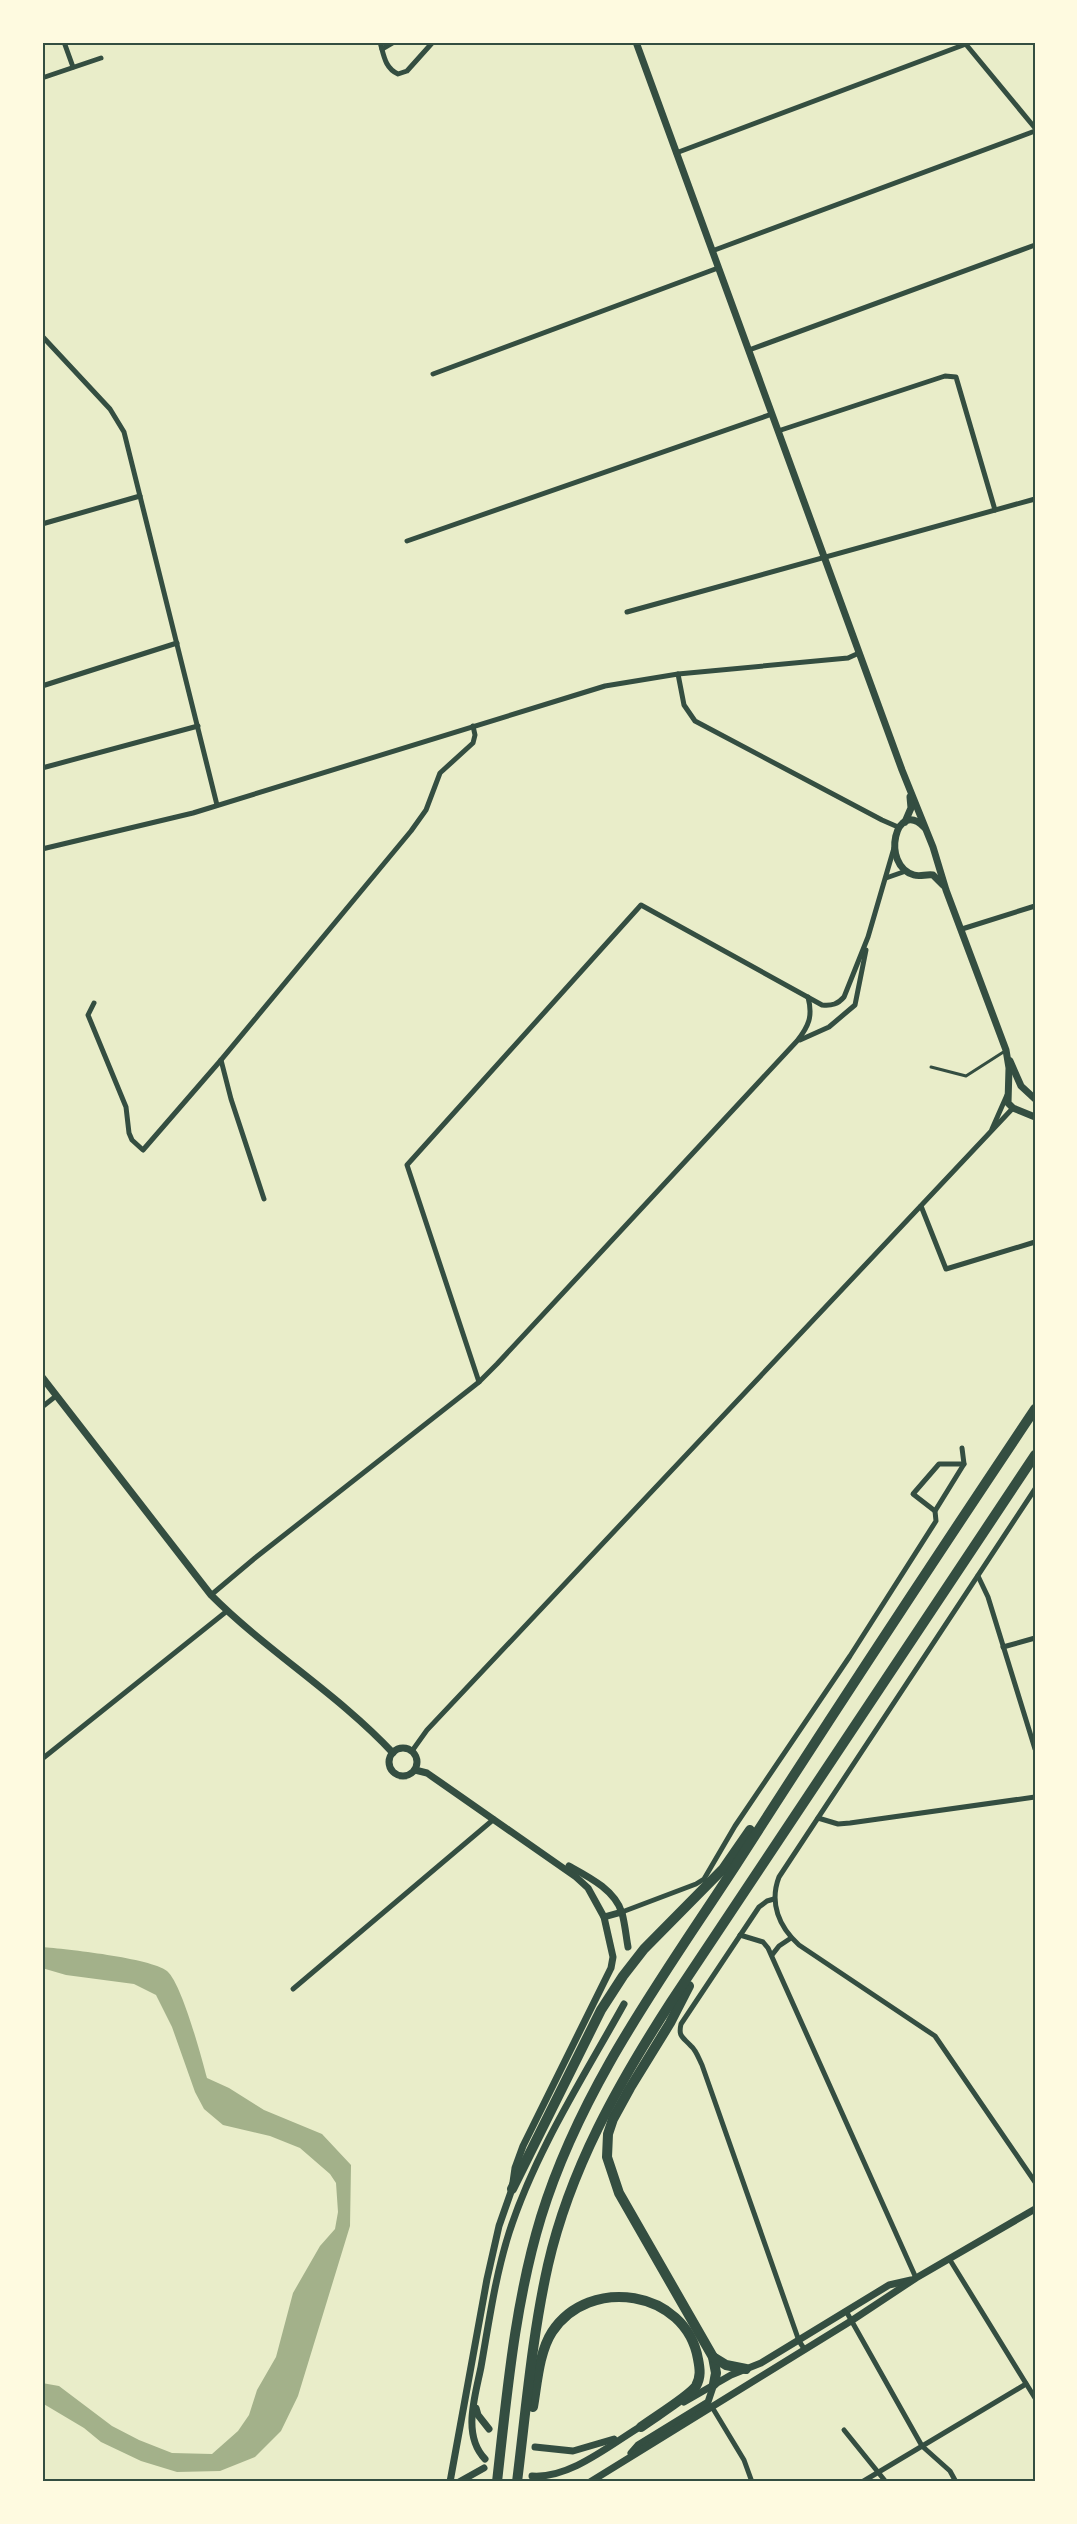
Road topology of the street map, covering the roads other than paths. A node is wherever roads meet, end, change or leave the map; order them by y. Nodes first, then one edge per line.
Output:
1 (64, 42) edge
2 (394, 42) edge
3 (433, 42) edge
4 (636, 42) edge
5 (965, 43) edge
6 (381, 45) edge
7 (101, 58) dead end
8 (73, 67) junction
9 (42, 78) edge
10 (1035, 130) edge
11 (676, 153) junction
12 (1035, 245) edge
13 (712, 250) junction
14 (718, 268) junction
15 (42, 336) edge
16 (44, 342) edge
17 (748, 350) junction
18 (433, 374) dead end
19 (772, 414) junction
20 (778, 431) junction
21 (140, 496) junction
22 (1035, 499) edge
23 (995, 510) junction
24 (42, 524) edge
25 (407, 541) dead end
26 (825, 558) junction
27 (627, 612) dead end
28 (177, 644) junction
29 (860, 653) junction
30 (678, 674) junction
31 (42, 686) edge
32 (198, 726) junction
33 (473, 726) junction
34 (42, 768) edge
35 (909, 789) junction
36 (217, 805) junction
37 (902, 825) junction
38 (925, 828) junction
39 (894, 847) junction
40 (42, 849) edge
41 (936, 859) junction
42 (906, 871) junction
43 (927, 874) junction
44 (886, 878) junction
45 (946, 890) junction
46 (1035, 906) edge
47 (962, 929) junction
48 (868, 937) junction
49 (808, 997) junction
50 (94, 1003) dead end
51 (797, 1041) junction
52 (1007, 1053) junction
53 (221, 1060) junction
54 (931, 1067) dead end
55 (1021, 1086) junction
56 (1008, 1094) junction
57 (1033, 1096) edge
58 (1016, 1109) junction
59 (1035, 1117) edge
60 (992, 1131) junction
61 (264, 1199) dead end
62 (921, 1206) junction
63 (1035, 1242) edge
64 (42, 1377) edge
65 (479, 1382) junction
66 (56, 1396) junction
67 (42, 1407) edge
68 (1035, 1409) edge
69 (962, 1448) dead end
70 (1035, 1455) edge
71 (964, 1464) junction
72 (1035, 1489) edge
73 (935, 1511) junction
74 (978, 1576) junction
75 (211, 1596) junction
76 (227, 1611) junction
77 (893, 1622) junction
78 (1035, 1638) edge
79 (1003, 1647) junction
80 (1035, 1749) edge
81 (412, 1751) junction
82 (393, 1754) junction
83 (42, 1759) edge
84 (415, 1770) junction
85 (1035, 1797) edge
86 (818, 1818) junction
87 (494, 1819) junction
88 (548, 1855) junction
89 (774, 1899) junction
90 (622, 1912) junction
91 (604, 1917) junction
92 (740, 1935) junction
93 (713, 1938) junction
94 (791, 1938) junction
95 (628, 1947) dead end
96 (772, 1955) junction
97 (293, 1989) dead end
98 (624, 2004) dead end
99 (1035, 2182) edge
100 (512, 2189) junction
101 (1035, 2209) edge
102 (950, 2260) junction
103 (916, 2278) junction
104 (846, 2311) junction
105 (851, 2321) junction
106 (800, 2341) junction
107 (805, 2350) junction
108 (714, 2358) junction
109 (746, 2368) junction
110 (1026, 2384) junction
111 (714, 2385) junction
112 (1035, 2398) edge
113 (475, 2401) junction
114 (530, 2404) junction
115 (712, 2407) junction
116 (641, 2427) junction
117 (489, 2429) dead end
118 (844, 2430) dead end
119 (922, 2446) junction
120 (535, 2447) dead end
121 (485, 2459) dead end
122 (626, 2460) junction
123 (484, 2468) dead end
124 (878, 2472) junction
125 (531, 2480) edge
126 (450, 2482) edge
127 (459, 2482) edge
128 (496, 2482) edge
129 (517, 2482) edge
130 (590, 2482) edge
131 (752, 2482) edge
132 (862, 2482) edge
133 (886, 2482) edge
134 (956, 2482) edge

1 - 8 street
2 - 6 street
3 - 6 street
4 - 11 street
5 - 10 street
5 - 11 street
7 - 8 street
8 - 9 street
10 - 13 street
11 - 13 street
12 - 17 street
13 - 14 street
14 - 17 street
14 - 18 street
15 - 16 street
16 - 21 street
17 - 19 street
19 - 20 street
19 - 25 street
20 - 23 street
20 - 26 street
21 - 24 street
21 - 28 street
22 - 23 street
23 - 26 street
26 - 27 street
26 - 29 street
28 - 31 street
28 - 32 street
29 - 30 street
29 - 35 street
30 - 33 street
30 - 37 street
32 - 34 street
32 - 36 street
33 - 36 street
33 - 53 street
35 - 37 street
35 - 38 street
36 - 40 street
37 - 38 street
37 - 39 street
38 - 41 street
39 - 42 street
39 - 44 street
41 - 43 street
41 - 45 street
42 - 43 street
42 - 44 street
43 - 45 street
44 - 48 street
45 - 47 street
46 - 47 street
47 - 52 street
48 - 49 street
48 - 51 street
49 - 51 street
49 - 65 street
50 - 53 street
51 - 65 street
52 - 54 lane
52 - 55 street
52 - 56 street
53 - 61 street
55 - 56 street
55 - 57 street
56 - 58 street
56 - 60 street
57 - 58 street
58 - 59 street
58 - 60 street
60 - 62 street
62 - 63 street
62 - 81 street
64 - 66 street
65 - 75 street
66 - 67 street
66 - 75 street
68 - 77 highway
69 - 71 street
70 - 93 highway
71 - 73 street
71 - 73 street
72 - 74 street
73 - 90 street
74 - 79 street
74 - 86 street
75 - 76 street
76 - 82 street
76 - 83 street
77 - 100 highway
77 - 128 highway
78 - 79 street
79 - 80 street
81 - 82 street
81 - 84 street
82 - 84 street
84 - 87 street
85 - 86 street
86 - 89 street
87 - 88 street
87 - 97 street
88 - 90 street
88 - 91 street
89 - 92 street
89 - 94 street
90 - 91 street
90 - 95 street
91 - 100 street
92 - 96 street
92 - 106 street
93 - 108 highway
93 - 114 highway
94 - 96 street
94 - 99 street
96 - 103 street
98 - 113 street
100 - 126 street
101 - 102 street
102 - 103 street
102 - 110 street
103 - 104 street
103 - 105 street
104 - 105 street
104 - 106 street
105 - 107 street
105 - 119 street
106 - 107 street
106 - 109 street
107 - 115 street
108 - 109 highway
108 - 111 highway
109 - 111 street
110 - 112 street
110 - 119 street
111 - 116 street
111 - 122 street
113 - 117 street
113 - 121 street
114 - 116 highway
114 - 125 highway
114 - 129 highway
115 - 122 street
115 - 131 street
116 - 120 street
116 - 125 street
118 - 124 street
119 - 124 street
119 - 134 street
122 - 130 street
123 - 127 street
124 - 132 street
124 - 133 street

